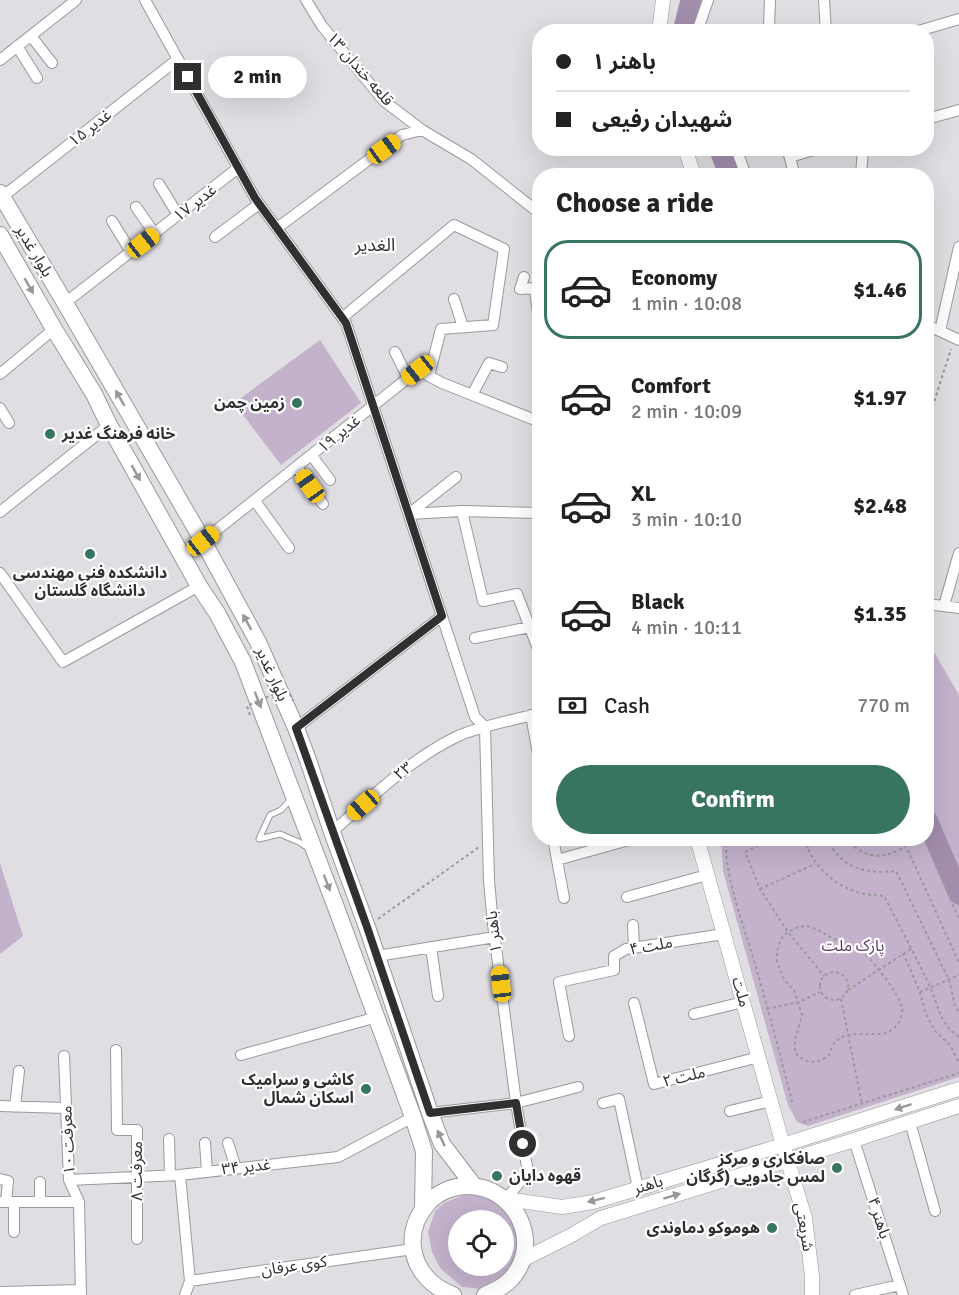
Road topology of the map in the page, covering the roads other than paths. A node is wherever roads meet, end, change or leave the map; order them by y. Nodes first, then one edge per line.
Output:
1 (76, 0) edge
2 (145, 0) edge
3 (306, 0) edge
4 (663, 0) edge
5 (708, 0) edge
6 (770, 0) edge
7 (824, 0) edge
8 (959, 19) edge
9 (660, 24) edge
10 (700, 24) edge
11 (769, 24) edge
12 (826, 24) edge
13 (934, 26) edge
14 (31, 36) junction
15 (16, 46) junction
16 (178, 59) junction
17 (0, 60) edge
18 (52, 63) dead end
19 (37, 78) dead end
20 (959, 110) edge
21 (934, 117) edge
22 (422, 130) junction
23 (238, 168) junction
24 (159, 184) dead end
25 (1, 195) edge
26 (259, 204) junction
27 (136, 207) dead end
28 (532, 207) edge
29 (178, 215) junction
30 (112, 221) dead end
31 (277, 228) junction
32 (155, 234) junction
33 (215, 237) dead end
34 (2, 245) edge
35 (959, 247) edge
36 (131, 252) junction
37 (524, 276) dead end
38 (532, 288) edge
39 (454, 299) dead end
40 (65, 303) junction
41 (342, 318) junction
42 (463, 327) junction
43 (934, 328) edge
44 (54, 329) junction
45 (940, 331) junction
46 (957, 339) edge
47 (395, 352) dead end
48 (502, 367) dead end
49 (0, 374) edge
50 (429, 376) junction
51 (408, 378) junction
52 (472, 395) junction
53 (374, 406) junction
54 (0, 408) edge
55 (532, 419) edge
56 (9, 423) dead end
57 (110, 425) junction
58 (312, 456) junction
59 (297, 467) junction
60 (456, 477) dead end
61 (330, 480) dead end
62 (255, 501) junction
63 (323, 504) dead end
64 (462, 511) junction
65 (0, 512) edge
66 (532, 513) edge
67 (409, 514) junction
68 (203, 541) junction
69 (289, 548) dead end
70 (959, 554) edge
71 (0, 573) edge
72 (200, 586) junction
73 (934, 605) edge
74 (944, 606) junction
75 (959, 608) edge
76 (442, 616) junction
77 (530, 627) junction
78 (532, 632) edge
79 (475, 639) dead end
80 (532, 715) edge
81 (485, 727) junction
82 (296, 728) junction
83 (294, 797) junction
84 (332, 832) junction
85 (554, 846) edge
86 (607, 846) edge
87 (699, 846) edge
88 (316, 855) junction
89 (557, 860) junction
90 (707, 875) junction
91 (627, 897) dead end
92 (564, 898) dead end
93 (633, 925) dead end
94 (724, 934) junction
95 (495, 937) junction
96 (431, 947) junction
97 (634, 948) junction
98 (377, 956) junction
99 (438, 996) dead end
100 (743, 1002) junction
101 (634, 1004) dead end
102 (694, 1014) dead end
103 (377, 1017) junction
104 (569, 1036) dead end
105 (116, 1050) dead end
106 (241, 1055) dead end
107 (64, 1056) dead end
108 (759, 1057) junction
109 (19, 1071) dead end
110 (578, 1087) dead end
111 (959, 1089) edge
112 (771, 1101) junction
113 (516, 1103) junction
114 (603, 1103) dead end
115 (0, 1106) edge
116 (959, 1106) edge
117 (15, 1107) junction
118 (66, 1108) junction
119 (730, 1111) dead end
120 (430, 1113) junction
121 (413, 1117) junction
122 (910, 1122) junction
123 (169, 1139) dead end
124 (854, 1140) junction
125 (205, 1143) dead end
126 (228, 1143) dead end
127 (783, 1145) junction
128 (788, 1161) junction
129 (236, 1168) junction
130 (207, 1171) junction
131 (175, 1175) junction
132 (137, 1177) junction
133 (0, 1179) edge
134 (69, 1180) junction
135 (40, 1182) dead end
136 (474, 1186) junction
137 (638, 1188) junction
138 (506, 1199) junction
139 (7, 1202) edge
140 (40, 1202) junction
141 (79, 1202) junction
142 (423, 1209) junction
143 (935, 1211) dead end
144 (14, 1232) dead end
145 (137, 1239) dead end
146 (413, 1250) junction
147 (522, 1260) junction
148 (190, 1281) junction
149 (902, 1290) edge
150 (0, 1292) edge
151 (81, 1292) edge
152 (32, 1293) edge
153 (48, 1293) edge
154 (495, 1293) edge
155 (184, 1295) edge
156 (453, 1295) edge
157 (812, 1295) edge
158 (855, 1295) edge

1 - 14 street
2 - 16 street
3 - 22 street, ۱۳ قلعه خندان
4 - 9 main road
5 - 10 street
6 - 11 street
7 - 12 street
8 - 13 street
14 - 15 street
14 - 18 street
15 - 17 street
15 - 19 street
16 - 23 street
16 - 25 street, ۱۵ غدیر
20 - 21 street
22 - 28 street, ۱۳ قلعه خندان
22 - 31 street
23 - 26 street
23 - 29 street, ۱۷ غدیر
24 - 29 street
25 - 40 main road, بلوار غدیر
26 - 31 street
26 - 33 street
27 - 32 street
29 - 32 street, ۱۷ غدیر
30 - 36 street
31 - 41 street
32 - 36 street, ۱۷ غدیر
34 -> 44 main road, بلوار غدیر
35 - 45 street
36 - 40 street, ۱۷ غدیر
37 - 38 street
39 - 42 street
68 -> 40 main road, بلوار غدیر
41 - 42 street
41 - 53 street
42 - 50 street
43 - 45 street
44 - 49 street
44 - 57 main road, بلوار غدیر
45 - 46 street
47 - 51 street
48 - 52 street
50 - 51 street, ۱۹ غدیر
50 - 52 street
51 - 53 street, ۱۹ غدیر
52 - 55 street
53 - 58 street, ۱۹ غدیر
53 - 67 street
54 - 56 street
57 - 65 street
57 -> 72 main road, بلوار غدیر
58 - 59 street, ۱۹ غدیر
58 - 61 street
59 - 62 street, ۱۹ غدیر
59 - 63 street
60 - 67 street
62 - 68 street, ۱۹ غدیر
62 - 69 street
64 - 66 street
64 - 67 street
64 - 77 street
67 - 76 street
82 -> 68 main road, بلوار غدیر
70 - 74 street
71 - 72 street
72 -> 83 main road, بلوار غدیر
73 - 74 street
74 - 75 street
76 - 81 street
76 - 82 street
77 - 78 street
77 - 79 street
80 - 81 street, ۲۳
81 - 84 street, ۲۳
81 - 95 street, باهنر ۱
82 - 84 main road, بلوار غدیر
83 - 88 main road, بلوار غدیر
83 - 88 lane
84 - 98 main road, بلوار غدیر
85 - 89 street
86 - 89 street
87 - 90 main road, ملت
88 -> 103 main road, بلوار غدیر
89 - 92 street
90 - 91 street
90 - 94 main road, ملت
93 - 97 street
94 - 97 street, ۴ ملت
94 - 100 main road, ملت
95 - 96 street
95 - 113 street, باهنر ۱
96 - 98 street
96 - 99 street
97 - 104 street, ۴ ملت
98 - 120 main road, بلوار غدیر
100 - 102 street
100 - 108 main road, ملت
101 - 108 street, ۲ ملت
103 - 106 street
103 - 121 main road, بلوار غدیر
105 - 132 street, معرفت ۸
107 - 118 street, معرفت ۱۰
108 - 112 main road, ملت
109 - 117 street
110 - 113 street
111 -> 127 main road, باهنر
112 - 119 street
112 - 127 main road, ملت
113 - 120 street
113 - 138 street, باهنر ۱
114 - 137 street
115 - 117 street
116 - 122 main road, باهنر
117 - 118 street
118 - 134 street, معرفت ۱۰
136 -> 120 main road, بلوار غدیر
121 - 129 street, ۳۴ غدیر
121 - 142 main road, بلوار غدیر
122 - 124 main road, باهنر
122 - 143 street
123 - 131 street
124 - 128 main road, باهنر
124 - 149 street, ۴ باهنر
125 - 130 street
126 - 129 street
127 - 128 main road, شریعتی
127 - 137 main road, باهنر
147 -> 128 main road, باهنر
128 - 157 main road, شریعتی
129 - 130 street, ۳۴ غدیر
130 - 131 street, ۳۴ غدیر
131 - 132 street, ۳۴ غدیر
131 - 148 street
132 - 134 street, ۳۴ غدیر
132 - 145 street, معرفت ۸
133 - 139 street
134 - 141 street, معرفت ۱۰
135 - 140 street
136 - 138 main road
136 - 142 main road
137 -> 138 main road, باهنر
138 - 147 main road
139 - 140 street
139 - 144 street
140 - 141 street
141 - 151 street, معرفت ۱۰
142 - 146 main road
146 - 148 street, کوی عرفان
146 - 156 main road
147 - 154 main road
148 - 155 street
149 - 158 street
150 - 152 street
151 - 153 street
152 - 153 street

